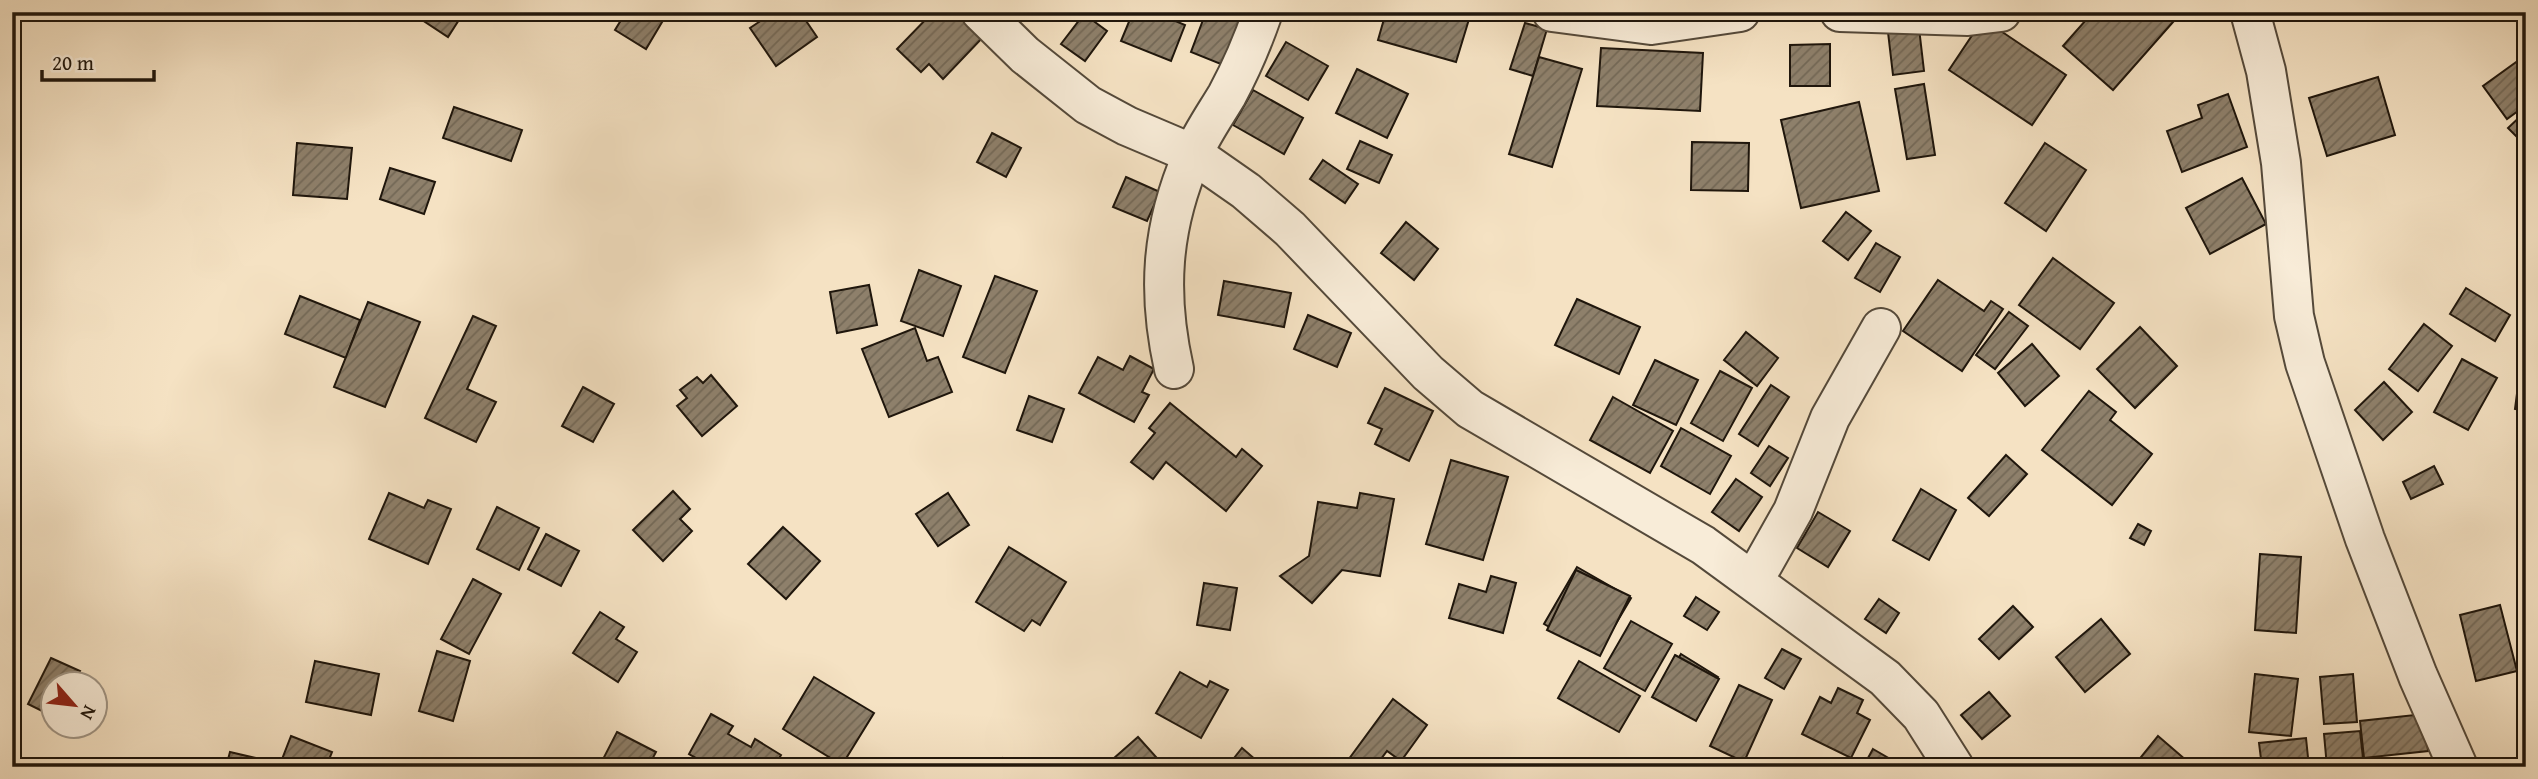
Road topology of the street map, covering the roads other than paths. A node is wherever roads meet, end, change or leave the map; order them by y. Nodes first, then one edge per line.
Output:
1 (981, 12) edge
2 (1263, 12) edge
3 (1552, 12) edge
4 (1741, 12) edge
5 (1840, 12) edge
6 (2000, 12) edge
7 (2250, 12) edge
8 (1193, 154) junction
9 (1881, 328) dead end
10 (1174, 369) dead end
11 (1754, 580) junction
12 (1954, 767) edge
13 (2458, 767) edge

1 - 8 street
2 - 8 street
3 - 4 street
5 - 6 street
7 - 13 street
8 - 10 street
8 - 11 street
9 - 11 street
11 - 12 street

